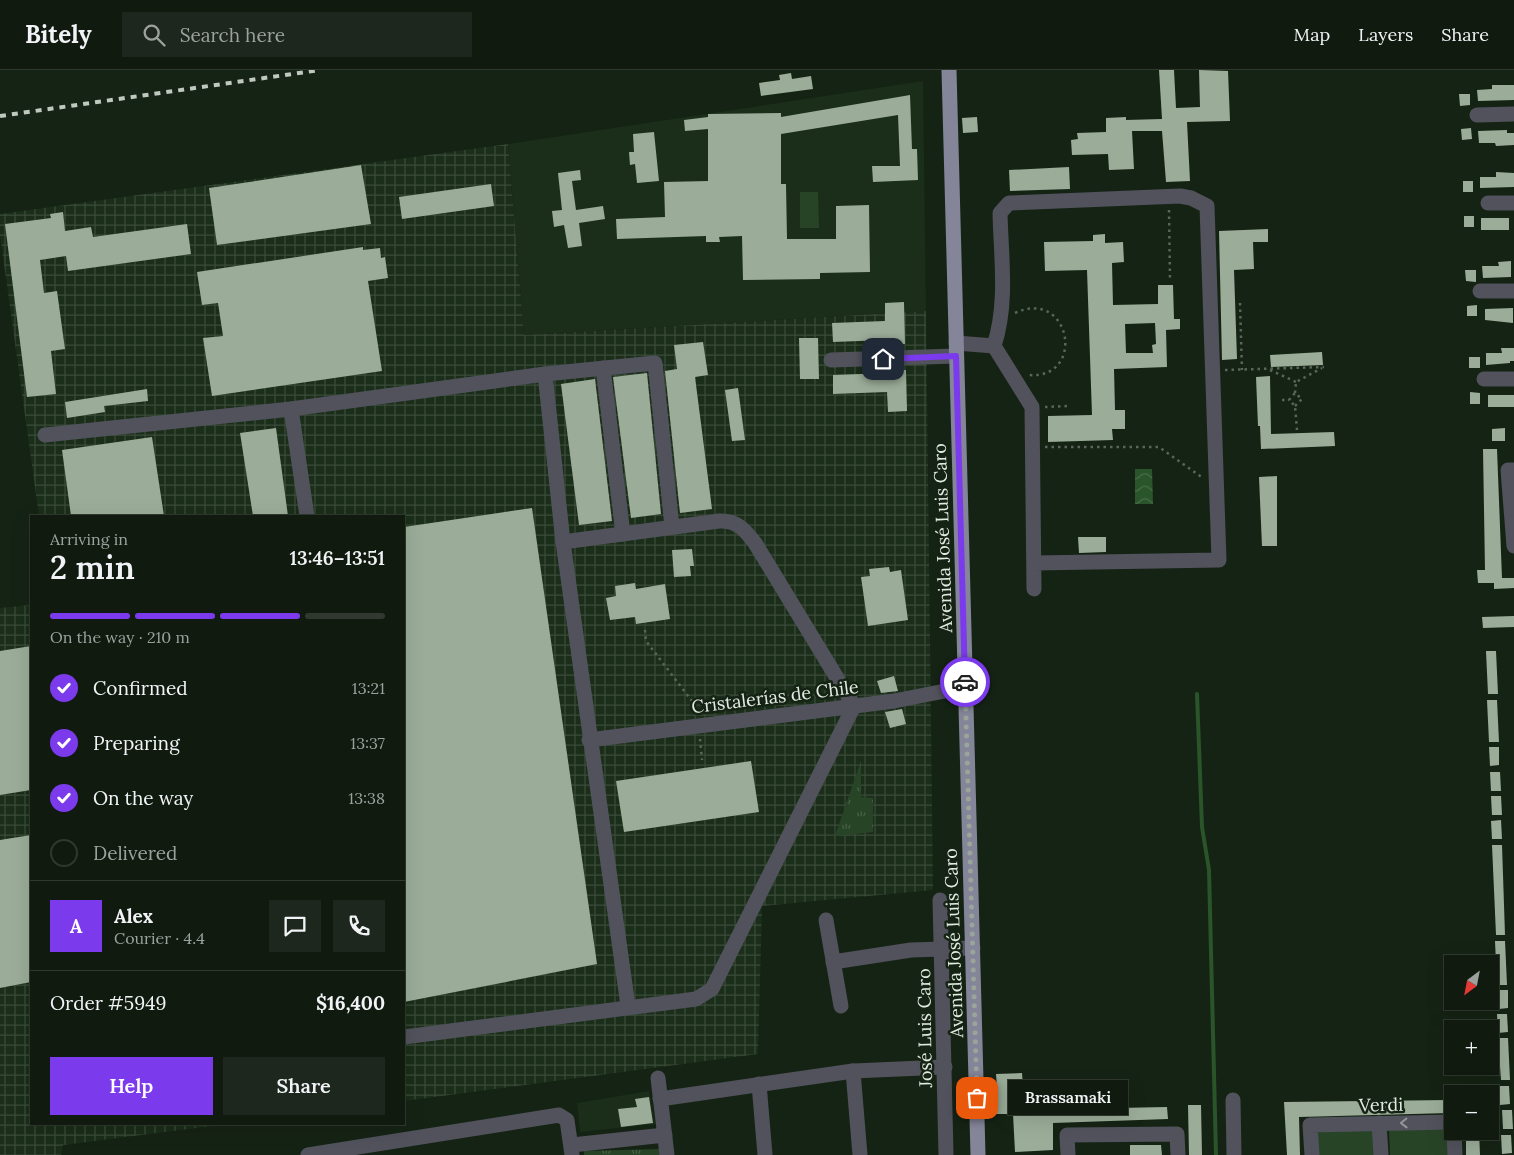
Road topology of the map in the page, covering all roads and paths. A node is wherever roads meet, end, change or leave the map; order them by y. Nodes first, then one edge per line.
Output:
1 (950, 70) edge
2 (1477, 114) dead end
3 (1514, 114) edge
4 (1169, 196) junction
5 (1488, 203) dead end
6 (1514, 203) edge
7 (1170, 280) dead end
8 (1514, 290) edge
9 (1480, 291) dead end
10 (1240, 303) dead end
11 (1000, 328) junction
12 (994, 346) junction
13 (956, 350) junction
14 (831, 360) dead end
15 (604, 368) junction
16 (1269, 369) junction
17 (1242, 370) junction
18 (1212, 371) junction
19 (545, 374) junction
20 (1024, 375) dead end
21 (1484, 379) dead end
22 (1514, 379) edge
23 (1296, 382) junction
24 (1295, 393) junction
25 (1282, 400) dead end
26 (1289, 400) junction
27 (1068, 406) dead end
28 (1295, 406) junction
29 (1032, 407) junction
30 (291, 409) junction
31 (1297, 430) dead end
32 (45, 435) dead end
33 (1033, 447) junction
34 (1514, 470) edge
35 (1216, 487) junction
36 (307, 515) edge
37 (672, 527) junction
38 (623, 534) junction
39 (563, 542) junction
40 (1514, 546) edge
41 (1034, 563) junction
42 (1034, 589) dead end
43 (645, 630) dead end
44 (965, 687) junction
45 (854, 706) junction
46 (698, 726) junction
47 (589, 740) junction
48 (702, 760) dead end
49 (940, 900) dead end
50 (826, 920) dead end
51 (973, 948) junction
52 (942, 949) junction
53 (833, 962) junction
54 (628, 1006) junction
55 (841, 1006) dead end
56 (405, 1036) edge
57 (945, 1067) junction
58 (853, 1070) junction
59 (658, 1078) dead end
60 (759, 1084) junction
61 (660, 1100) junction
62 (1233, 1100) dead end
63 (1444, 1122) edge
64 (1379, 1124) junction
65 (665, 1134) junction
66 (1454, 1140) edge
67 (572, 1150) edge
68 (373, 1151) edge
69 (308, 1155) edge
70 (667, 1155) edge
71 (765, 1155) edge
72 (860, 1155) edge
73 (946, 1155) edge
74 (978, 1155) edge
75 (1068, 1155) edge
76 (1178, 1155) edge
77 (1234, 1155) edge
78 (1312, 1155) edge
79 (1381, 1155) edge
80 (1455, 1155) edge

1 - 13 main road, Avenida José Luis Caro
2 - 3 street
4 - 7 path
4 - 11 street
4 - 18 street
5 - 6 street
8 - 9 street
10 - 17 path
11 - 12 street
11 - 20 path
12 - 13 street
12 - 29 street
13 - 14 street
13 - 44 main road, Avenida José Luis Caro
15 - 19 street
15 - 37 street
15 - 38 street
16 - 17 path
16 - 23 path
16 - 23 path
17 - 18 path
18 - 35 street
19 - 30 street
19 - 39 street
21 - 22 street
23 - 24 path
24 - 26 path
24 - 28 path
25 - 26 path
26 - 28 path
27 - 29 path
28 - 31 path
29 - 33 street
30 - 32 street
30 - 36 street
33 - 35 path
33 - 41 street
34 - 40 street
35 - 41 street
37 - 38 street
37 - 45 street
38 - 39 street
39 - 47 street
41 - 42 street
43 - 46 path
44 - 45 street, Cristalerías de Chile
44 - 51 main road, Avenida José Luis Caro
45 - 46 street, Cristalerías de Chile
45 - 54 street
46 - 47 street, Cristalerías de Chile
46 - 48 path
47 - 54 street
49 - 52 street, José Luis Caro
50 - 53 street
51 - 52 street
51 - 74 main road, Avenida José Luis Caro
52 - 53 street
52 - 57 street, José Luis Caro
53 - 55 street
54 - 56 street
57 - 58 street
57 - 73 street, José Luis Caro
58 - 60 street
58 - 72 street
59 - 61 street
60 - 61 street
60 - 71 street
61 - 65 street
62 - 77 street
63 -> 64 street, Verdi
64 - 78 street, Verdi
64 - 79 street
65 - 67 street
65 - 70 street
66 - 80 street
67 - 68 street
68 - 69 street
75 - 76 street

